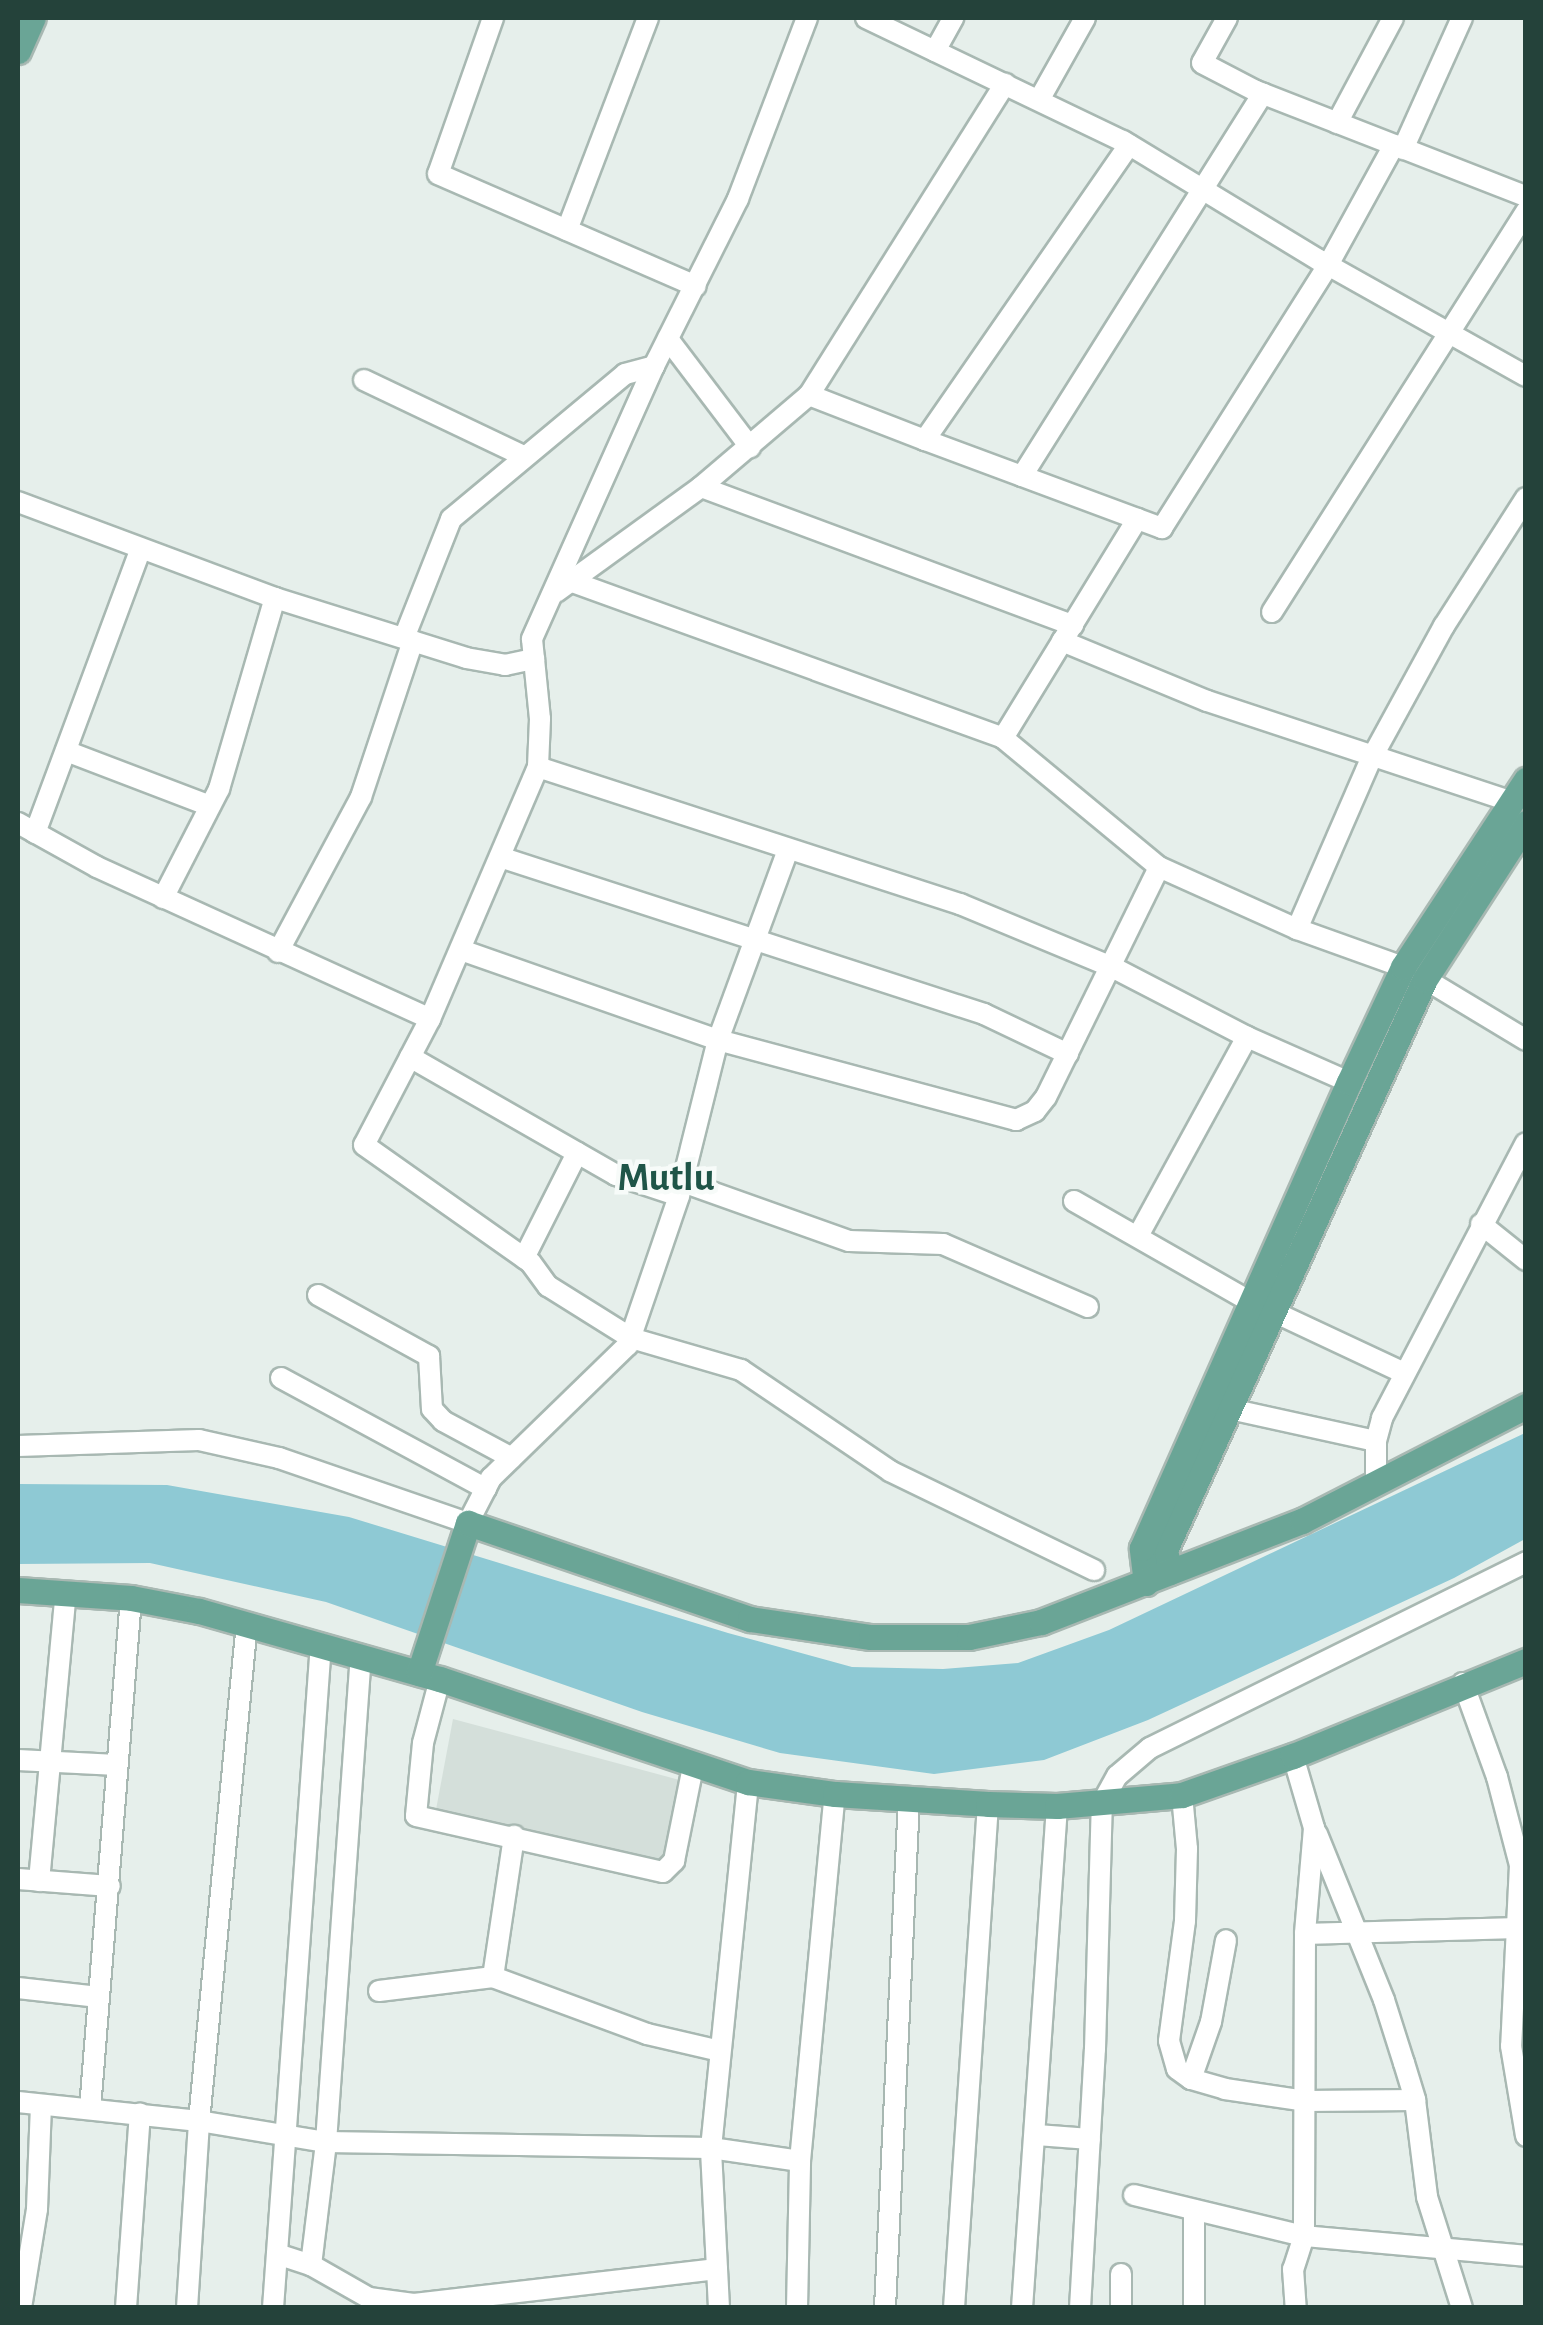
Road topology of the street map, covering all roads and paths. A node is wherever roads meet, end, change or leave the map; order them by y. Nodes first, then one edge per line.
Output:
1 (33, 18) edge
2 (494, 18) edge
3 (648, 18) edge
4 (807, 18) edge
5 (866, 18) edge
6 (953, 18) edge
7 (1085, 18) edge
8 (1227, 18) edge
9 (1393, 18) edge
10 (1462, 18) edge
11 (18, 51) edge
12 (935, 51) junction
13 (1005, 84) junction
14 (1264, 94) junction
15 (1038, 100) junction
16 (1337, 122) junction
17 (1129, 144) junction
18 (1399, 147) junction
19 (1204, 190) junction
20 (1526, 196) edge
21 (1526, 210) edge
22 (566, 230) junction
23 (1328, 265) junction
24 (696, 286) junction
25 (1447, 332) junction
26 (668, 339) junction
27 (654, 366) junction
28 (1526, 376) edge
29 (364, 380) dead end
30 (809, 394) junction
31 (925, 440) junction
32 (750, 446) junction
33 (523, 456) junction
34 (1022, 476) junction
35 (701, 487) junction
36 (1526, 498) edge
37 (18, 502) edge
38 (1137, 519) junction
39 (140, 550) junction
40 (570, 581) junction
41 (553, 594) junction
42 (275, 598) junction
43 (1272, 612) dead end
44 (1068, 633) junction
45 (408, 640) junction
46 (534, 658) junction
47 (1003, 738) junction
48 (66, 752) junction
49 (1374, 754) junction
50 (538, 768) junction
51 (1526, 780) edge
52 (1510, 801) junction
53 (210, 806) junction
54 (1526, 822) edge
55 (26, 828) edge
56 (788, 850) junction
57 (503, 858) junction
58 (1158, 867) junction
59 (163, 898) junction
60 (1297, 929) junction
61 (754, 942) junction
62 (461, 950) junction
63 (278, 952) junction
64 (1112, 967) junction
65 (1414, 973) junction
66 (430, 1019) junction
67 (1520, 1032) edge
68 (1247, 1037) junction
69 (718, 1040) junction
70 (1068, 1054) junction
71 (410, 1057) junction
72 (1349, 1082) junction
73 (1526, 1142) edge
74 (577, 1153) junction
75 (681, 1189) junction
76 (1074, 1200) dead end
77 (1481, 1224) junction
78 (1138, 1236) junction
79 (524, 1258) junction
80 (1526, 1260) edge
81 (318, 1295) dead end
82 (1248, 1301) junction
83 (1088, 1307) dead end
84 (1274, 1312) junction
85 (631, 1338) junction
86 (1404, 1373) junction
87 (281, 1378) dead end
88 (1526, 1406) edge
89 (1230, 1409) junction
90 (1376, 1441) junction
91 (18, 1446) edge
92 (512, 1458) junction
93 (1376, 1483) junction
94 (486, 1488) junction
95 (464, 1533) junction
96 (1526, 1562) edge
97 (1094, 1570) dead end
98 (1170, 1572) junction
99 (1146, 1583) junction
100 (18, 1590) edge
101 (66, 1592) junction
102 (131, 1598) junction
103 (247, 1624) junction
104 (321, 1644) junction
105 (362, 1657) junction
106 (1526, 1661) edge
107 (428, 1669) junction
108 (1463, 1683) junction
109 (1293, 1756) junction
110 (18, 1760) edge
111 (49, 1762) junction
112 (116, 1765) junction
113 (693, 1767) junction
114 (748, 1782) junction
115 (835, 1794) junction
116 (1182, 1795) junction
117 (909, 1800) junction
118 (1102, 1802) junction
119 (988, 1804) junction
120 (1058, 1806) junction
121 (1314, 1828) junction
122 (514, 1836) junction
123 (18, 1878) edge
124 (40, 1881) junction
125 (110, 1886) junction
126 (1522, 1928) edge
127 (1354, 1932) junction
128 (1306, 1934) junction
129 (1226, 1940) dead end
130 (494, 1978) junction
131 (18, 1988) edge
132 (379, 1990) dead end
133 (98, 1997) junction
134 (720, 2052) junction
135 (1191, 2079) junction
136 (1414, 2100) junction
137 (1305, 2101) junction
138 (1522, 2101) edge
139 (18, 2102) edge
140 (40, 2104) junction
141 (90, 2109) junction
142 (140, 2114) junction
143 (198, 2121) junction
144 (282, 2133) junction
145 (1037, 2135) junction
146 (1526, 2136) edge
147 (1090, 2139) junction
148 (326, 2142) junction
149 (711, 2148) junction
150 (800, 2161) junction
151 (1134, 2195) dead end
152 (27, 2208) edge
153 (1194, 2210) junction
154 (1304, 2236) junction
155 (1440, 2250) junction
156 (277, 2254) junction
157 (1526, 2256) edge
158 (311, 2264) junction
159 (717, 2269) junction
160 (1121, 2274) dead end
161 (20, 2283) edge
162 (21, 2308) edge
163 (126, 2308) edge
164 (188, 2308) edge
165 (274, 2308) edge
166 (720, 2308) edge
167 (797, 2308) edge
168 (884, 2308) edge
169 (954, 2308) edge
170 (1022, 2308) edge
171 (1080, 2308) edge
172 (1121, 2308) edge
173 (1194, 2308) edge
174 (1296, 2308) edge
175 (1462, 2308) edge

1 - 11 main road
2 - 22 street
3 - 22 street
4 - 24 street
5 - 12 street
6 - 12 street
7 - 15 street
8 - 14 street
9 - 16 street
10 - 18 street
12 - 13 street
13 - 15 street
13 - 30 street
14 - 16 street
14 - 19 street
15 - 17 street
16 - 18 street
17 - 19 street
17 - 31 street
18 - 20 street
18 - 23 street
19 - 23 street
19 - 34 street
21 - 25 street
22 - 24 street
23 - 25 street
23 - 38 street
24 - 26 street
25 - 28 street
25 - 43 street
26 - 27 street
26 - 32 street
27 - 33 street
27 - 41 street
29 - 33 street
30 - 31 street
30 - 32 street
31 - 34 street
32 - 35 street
33 - 45 street
34 - 38 street
35 - 40 street
35 - 44 street
36 - 49 street
37 - 39 street
38 - 44 street
39 - 42 street
39 - 48 street
40 - 41 street
40 - 47 street
41 - 46 street
42 - 45 street
42 - 53 street
44 - 47 street
44 - 49 street
45 - 46 street
45 - 63 street
46 - 50 street
47 - 58 street
48 - 53 street
48 - 55 street
49 - 52 street
49 - 60 street
50 - 56 street
50 - 57 street
51 - 52 main road
52 - 65 main road
53 - 59 street
54 - 65 main road
55 - 59 street
56 - 61 street
56 - 64 street
57 - 61 street
57 - 62 street
58 - 60 street
58 - 64 street
59 - 63 street
60 - 65 street
61 - 69 street
61 - 70 street
62 - 66 street
62 - 69 street
63 - 66 street
64 - 68 street
64 - 70 street
65 - 67 street
65 - 72 main road
65 - 84 main road
66 - 71 street
68 - 72 street
68 - 78 street
69 - 70 street
69 - 75 street
71 - 74 street
71 - 79 street
72 - 82 main road
73 - 77 street
74 - 75 street
74 - 79 street
75 - 83 street
75 - 85 street
76 - 78 street
77 - 80 street
77 - 86 street
78 - 82 street
79 - 85 street
81 - 92 street
82 - 99 main road
84 - 86 street
84 - 89 main road
85 - 92 street
85 - 97 street
86 - 90 street
87 - 94 street
88 - 93 main road
89 - 90 street
89 - 98 main road
90 - 93 street
91 - 95 street
92 - 94 street
93 - 98 main road
94 - 95 street
95 - 99 main road
95 - 107 main road
96 - 118 street
98 - 99 main road
100 - 101 main road
101 - 102 main road
101 - 111 street
102 - 103 main road
102 - 112 street
103 - 104 main road
103 - 143 street
104 - 105 main road
104 - 144 street
105 - 107 main road
105 - 148 street
106 - 108 main road
107 - 113 main road
107 - 122 street
108 - 109 main road
108 - 126 street
109 - 116 main road
109 - 121 street
110 - 111 street
111 - 112 street
111 - 124 street
112 - 125 street
113 - 114 main road
113 - 122 street
114 - 115 main road
114 - 134 street
115 - 117 main road
115 - 150 street
116 - 118 main road
116 - 135 street
117 - 119 main road
117 - 168 street
118 - 120 main road
118 - 147 street
119 - 120 main road
119 - 169 street
120 - 145 street
121 - 127 street
121 - 128 street
122 - 130 street
123 - 124 street
124 - 125 street
125 - 133 street
126 - 127 street
126 - 138 street
127 - 128 street
127 - 136 street
128 - 137 street
129 - 135 street
130 - 132 street
130 - 134 street
131 - 133 street
133 - 141 street
134 - 149 street
135 - 137 street
136 - 137 street
136 - 155 street
137 - 154 street
138 - 146 street
139 - 140 street
140 - 141 street
140 - 152 street
141 - 142 street
142 - 143 street
142 - 163 street
143 - 144 street
143 - 164 street
144 - 148 street
144 - 156 street
145 - 147 street
145 - 170 street
147 - 171 street
148 - 149 street
148 - 158 street
149 - 150 street
149 - 159 street
150 - 167 street
151 - 153 street
152 - 161 street
153 - 154 street
153 - 173 street
154 - 155 street
154 - 174 street
155 - 157 street
155 - 175 street
156 - 158 street
156 - 165 street
158 - 159 street
159 - 166 street
160 - 172 street
161 - 162 street

